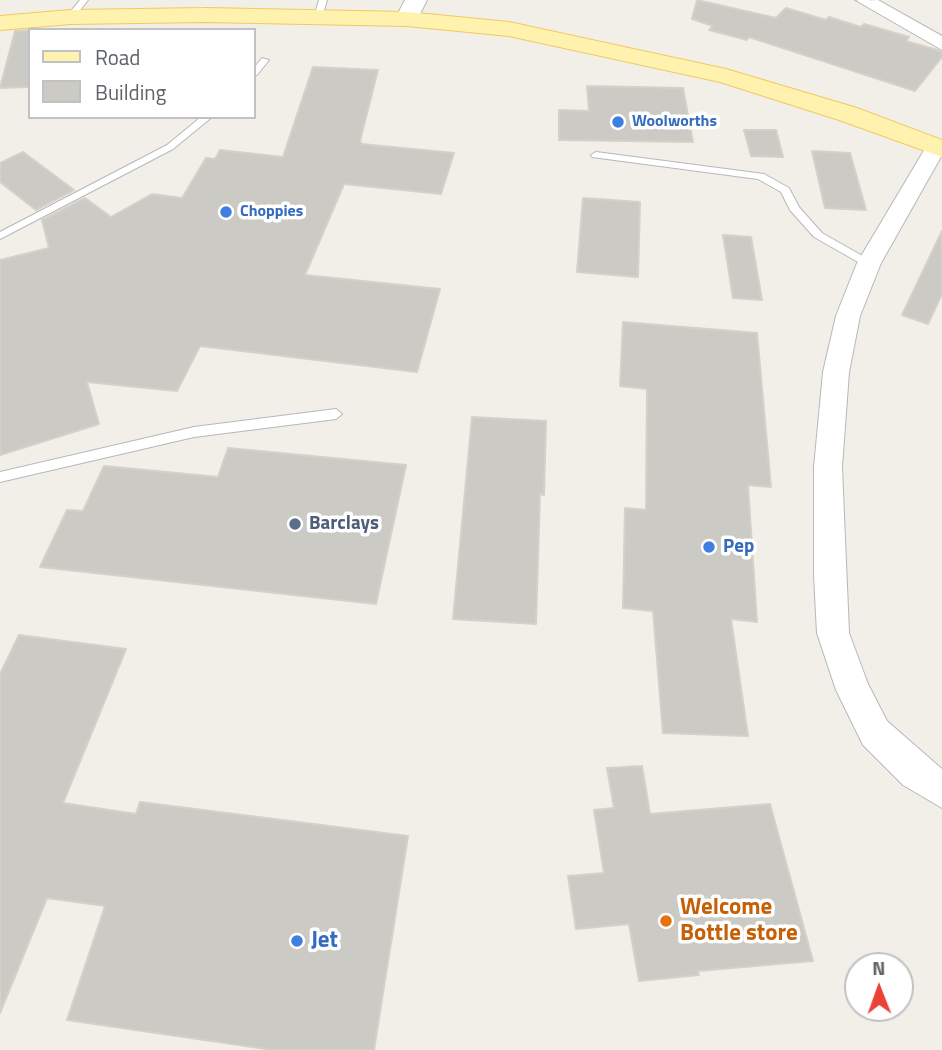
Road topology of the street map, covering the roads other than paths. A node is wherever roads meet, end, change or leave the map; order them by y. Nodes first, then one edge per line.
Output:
1 (864, 0) edge
2 (77, 8) edge
3 (320, 9) edge
4 (411, 9) edge
5 (0, 23) edge
6 (942, 44) edge
7 (265, 60) dead end
8 (256, 71) edge
9 (205, 119) edge
10 (939, 148) edge
11 (596, 155) dead end
12 (0, 236) edge
13 (869, 263) junction
14 (336, 414) dead end
15 (0, 477) edge
16 (942, 790) edge

1 - 6 street
2 - 3 main road
2 - 5 main road
3 - 4 main road
4 - 10 main road
7 - 8 lane
9 - 12 lane
10 - 13 street
11 - 13 lane
13 - 16 street
14 - 15 lane

